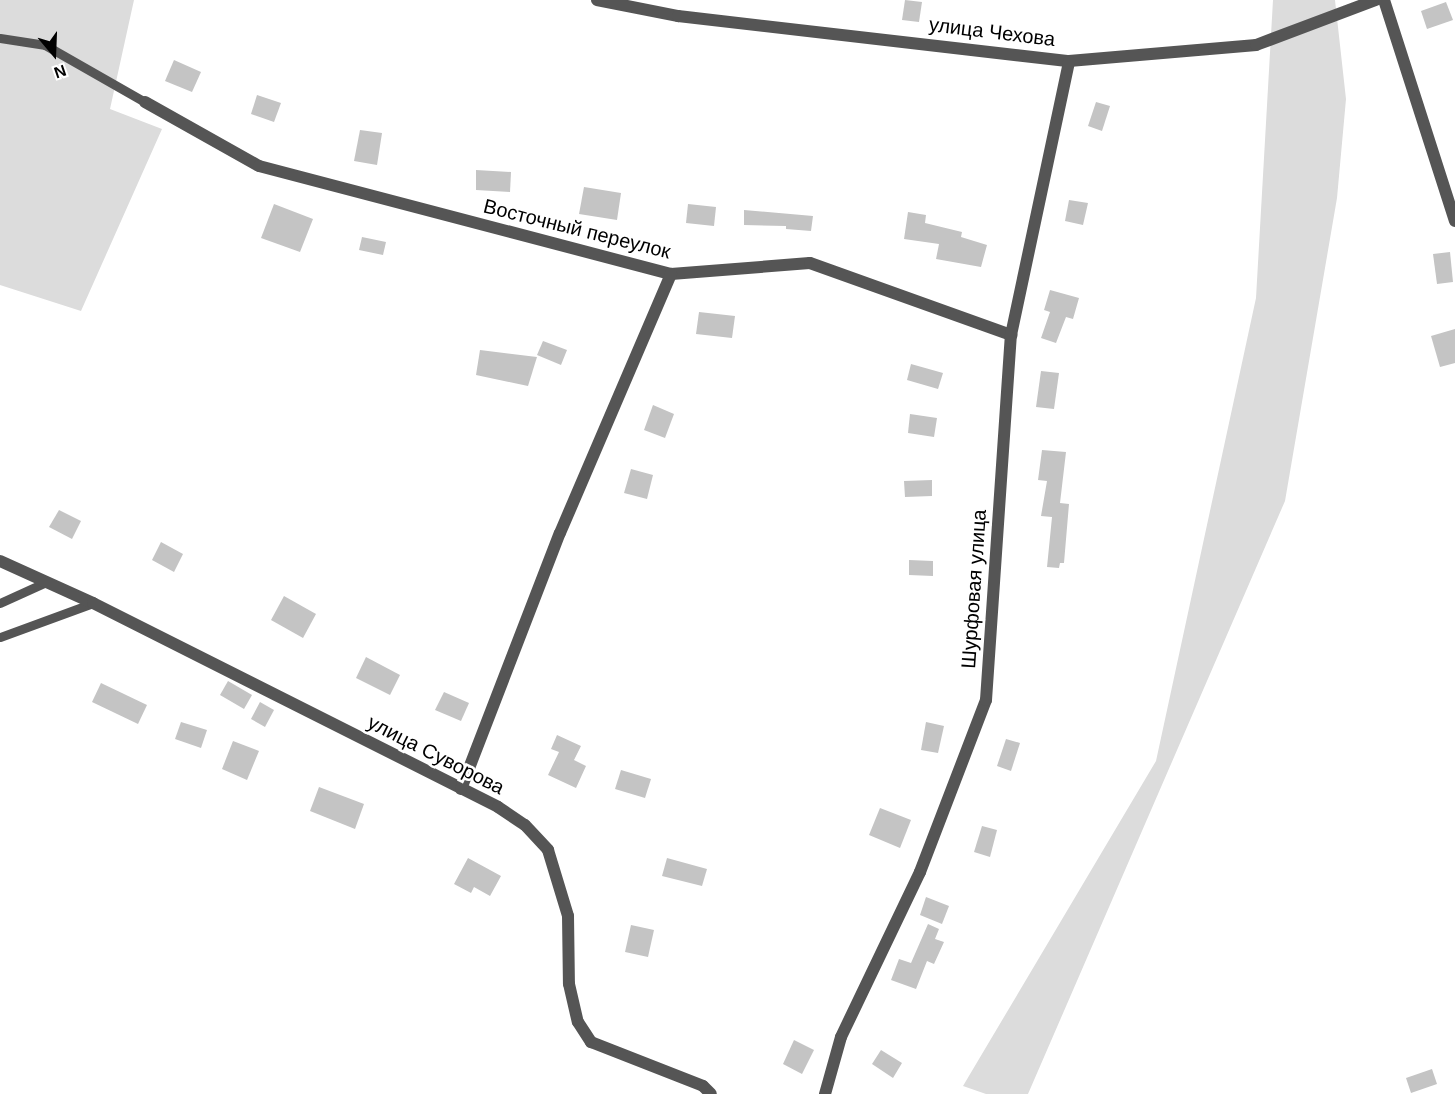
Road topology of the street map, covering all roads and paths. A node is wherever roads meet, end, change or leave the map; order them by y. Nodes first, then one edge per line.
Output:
1 (597, 0) edge
2 (1376, 0) edge
3 (1384, 0) edge
4 (0, 38) edge
5 (1069, 61) junction
6 (145, 102) joint
7 (1455, 221) edge
8 (671, 274) junction
9 (1011, 335) junction
10 (0, 561) edge
11 (46, 582) junction
12 (0, 603) edge
13 (93, 603) junction
14 (0, 637) edge
15 (461, 789) junction
16 (711, 1094) edge
17 (825, 1094) edge

1 - 5 street, улица Чехова
2 - 5 street, улица Чехова
3 - 7 street
4 - 6 lane
5 - 9 street, Шурфовая улица
6 - 8 street, Восточный переулок
8 - 9 street, Восточный переулок
8 - 15 street
9 - 17 street, Шурфовая улица
10 - 11 street, улица Суворова
11 - 12 lane
11 - 13 street, улица Суворова
13 - 14 lane
13 - 15 street, улица Суворова
15 - 16 street, улица Суворова

